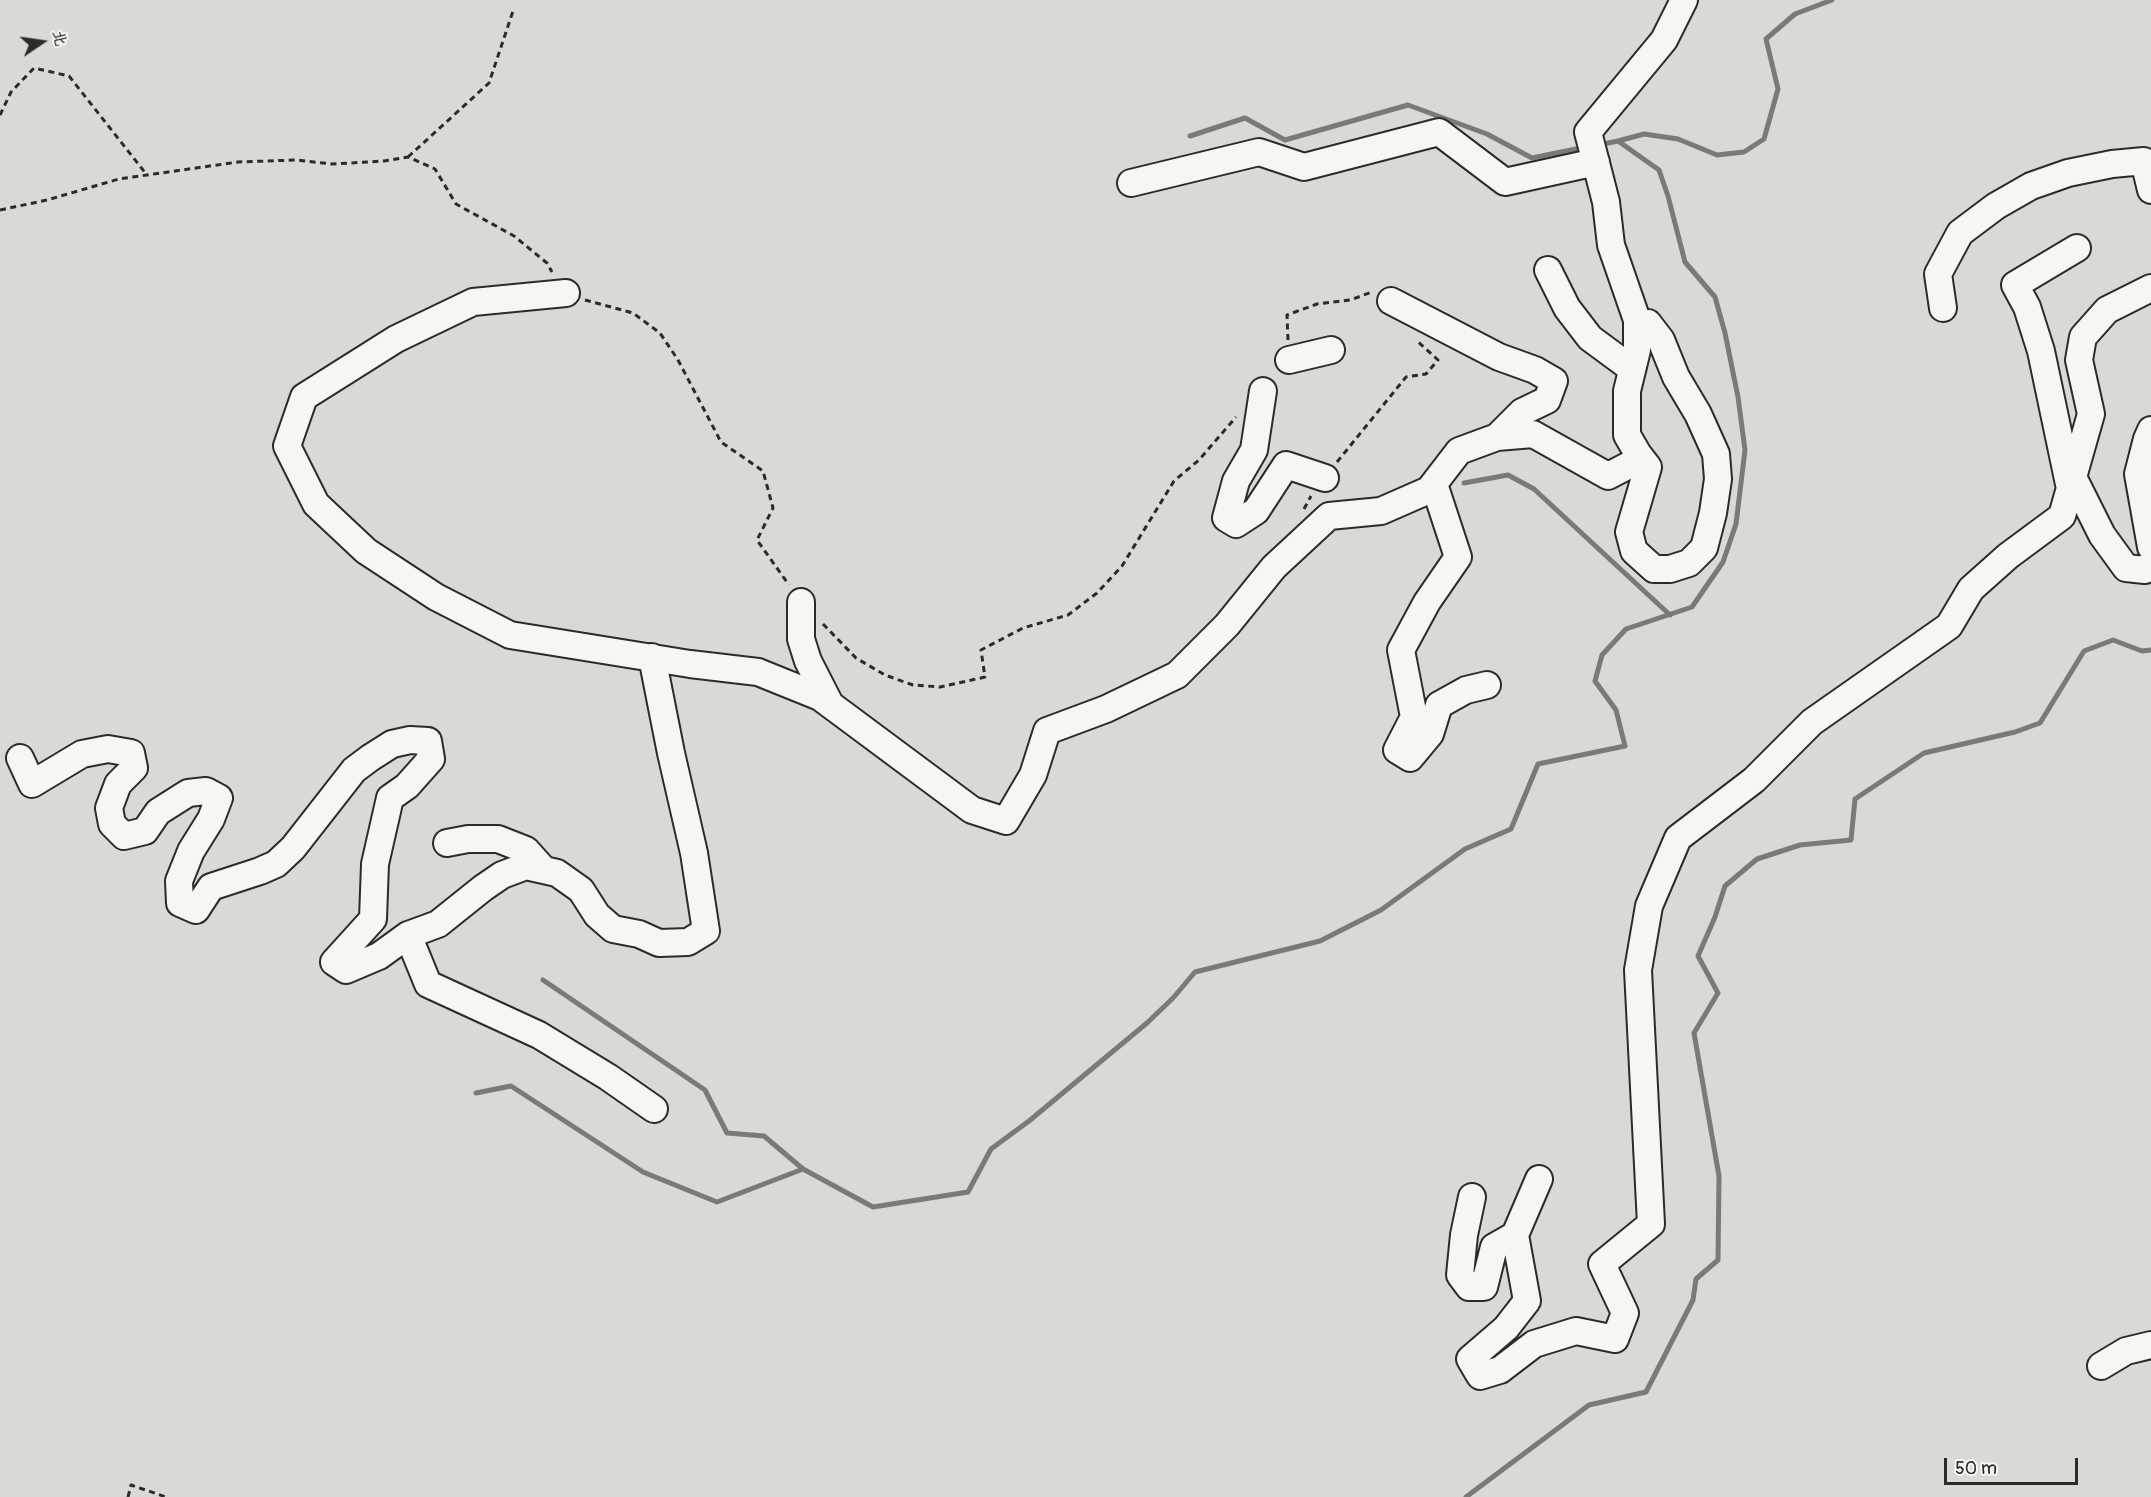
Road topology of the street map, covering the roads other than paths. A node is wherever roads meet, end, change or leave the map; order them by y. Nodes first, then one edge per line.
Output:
1 (1684, 0) edge
2 (1596, 162) junction
3 (1131, 183) dead end
4 (2151, 190) edge
5 (2077, 248) dead end
6 (1548, 270) dead end
7 (2151, 288) edge
8 (566, 293) road end
9 (1391, 301) road end
10 (1943, 308) dead end
11 (1637, 326) junction
12 (1331, 350) dead end
13 (1289, 360) road end
14 (1632, 369) junction
15 (1263, 391) road end
16 (2151, 430) edge
17 (1497, 437) junction
18 (1638, 454) junction
19 (1325, 478) road end
20 (2071, 482) junction
21 (1434, 484) junction
22 (2151, 547) edge
23 (2151, 564) edge
24 (801, 602) road end
25 (652, 657) junction
26 (1487, 685) dead end
27 (830, 704) junction
28 (20, 758) dead end
29 (447, 843) dead end
30 (544, 870) junction
31 (408, 935) junction
32 (654, 1109) dead end
33 (1539, 1179) dead end
34 (1472, 1197) dead end
35 (1515, 1235) junction
36 (2151, 1345) edge
37 (2101, 1366) dead end

1 - 2 lane
2 - 3 lane
2 - 11 lane
4 - 10 lane
5 - 20 lane
6 - 14 lane
7 - 20 lane
8 - 25 lane
9 - 17 lane
11 - 14 lane
11 - 18 lane
12 - 13 lane
14 - 18 lane
15 - 19 lane
16 - 22 lane
17 - 18 lane
17 - 21 lane
20 - 23 lane
20 - 35 lane
21 - 26 lane
21 - 27 lane
24 - 27 lane
25 - 27 lane
25 - 30 lane
28 - 31 lane
29 - 30 lane
30 - 31 lane
31 - 32 lane
33 - 35 lane
34 - 35 lane
36 - 37 lane

